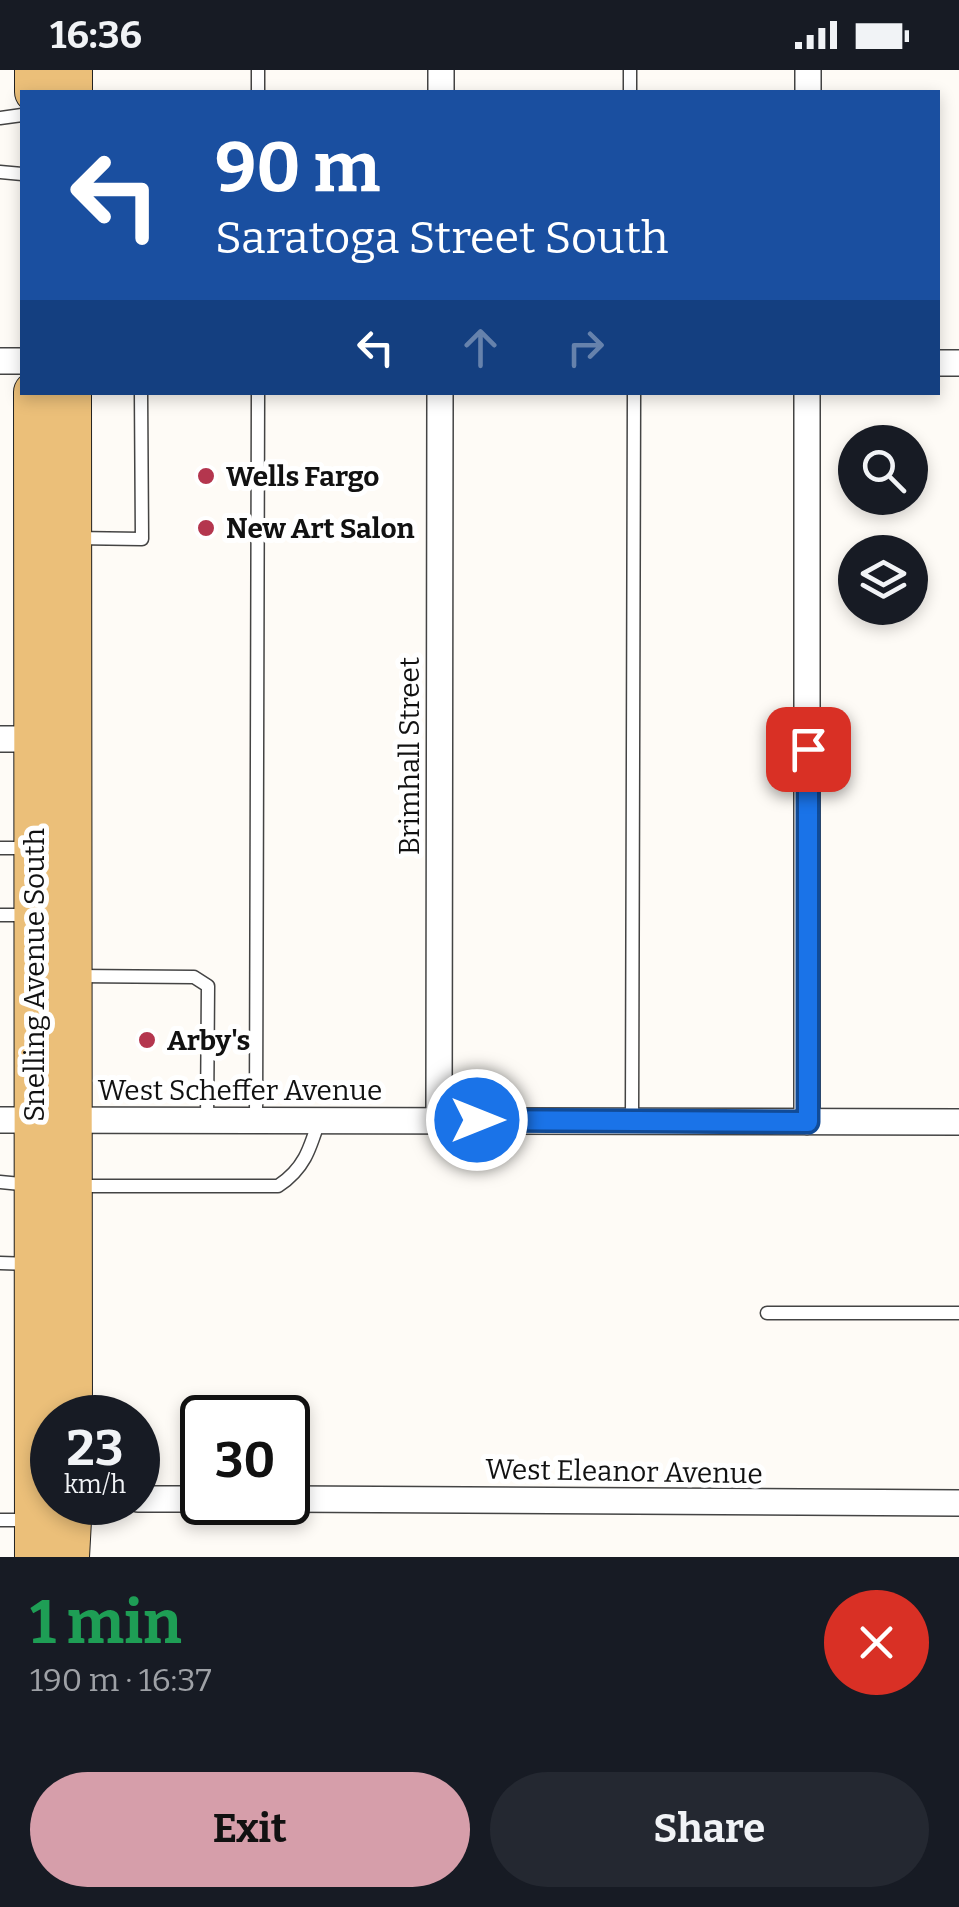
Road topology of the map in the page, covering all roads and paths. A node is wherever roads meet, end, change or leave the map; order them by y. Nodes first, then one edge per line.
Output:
1 (34, 395) edge
2 (71, 395) edge
3 (142, 395) edge
4 (258, 395) edge
5 (440, 395) edge
6 (634, 395) edge
7 (808, 395) edge
8 (71, 538) junction
9 (17, 739) edge
10 (17, 848) edge
11 (17, 915) edge
12 (72, 976) junction
13 (35, 1119) edge
14 (206, 1120) junction
15 (256, 1120) junction
16 (319, 1120) junction
17 (438, 1120) junction
18 (632, 1121) junction
19 (808, 1122) junction
20 (959, 1122) edge
21 (35, 1184) edge
22 (17, 1263) edge
23 (767, 1312) dead end
24 (959, 1313) edge
25 (68, 1395) edge
26 (310, 1499) edge
27 (959, 1503) edge
28 (71, 1525) edge
29 (23, 1532) edge
30 (69, 1557) edge

1 - 9 main road, Snelling Avenue South
2 - 8 main road, Snelling Avenue South
3 - 8 lane
4 - 15 lane
5 - 17 street, Brimhall Street
6 - 18 lane
7 - 19 street
8 - 12 main road, Snelling Avenue South
9 - 10 main road, Snelling Avenue South
10 - 11 main road, Snelling Avenue South
11 - 13 main road, Snelling Avenue South
12 - 13 main road, Snelling Avenue South
12 - 14 lane
13 - 14 street, West Scheffer Avenue
13 - 21 main road, Snelling Avenue South
14 - 15 street, West Scheffer Avenue
15 - 16 street, West Scheffer Avenue
16 - 17 street, West Scheffer Avenue
16 - 21 lane
17 - 18 street, West Scheffer Avenue
18 - 19 street, West Scheffer Avenue
19 - 20 street, West Scheffer Avenue
21 - 22 main road, Snelling Avenue South
21 - 25 main road, Snelling Avenue South
22 - 29 main road, Snelling Avenue South
23 - 24 lane
26 - 27 street, West Eleanor Avenue
28 - 30 main road

